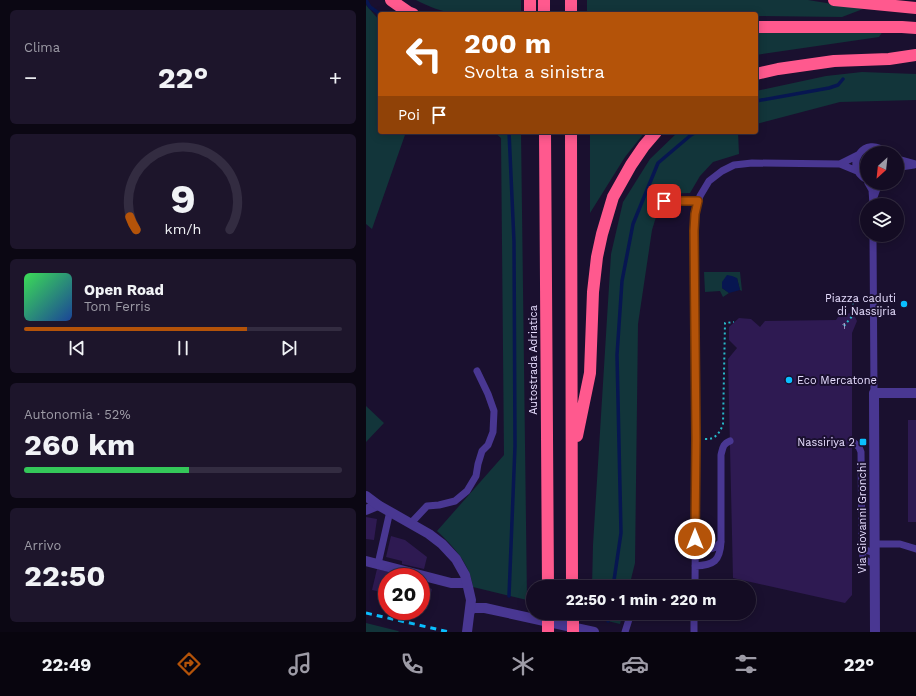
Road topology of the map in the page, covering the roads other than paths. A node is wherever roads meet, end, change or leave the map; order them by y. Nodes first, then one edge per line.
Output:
1 (391, 0) edge
2 (530, 0) edge
3 (544, 0) edge
4 (571, 0) edge
5 (834, 0) edge
6 (916, 8) edge
7 (408, 12) edge
8 (530, 12) edge
9 (544, 12) edge
10 (571, 12) edge
11 (916, 24) edge
12 (758, 27) edge
13 (902, 27) junction
14 (916, 28) edge
15 (916, 55) edge
16 (758, 74) edge
17 (540, 134) edge
18 (545, 134) edge
19 (571, 134) edge
20 (654, 134) edge
21 (860, 152) edge
22 (858, 155) junction
23 (904, 161) edge
24 (840, 164) junction
25 (545, 165) junction
26 (916, 165) edge
27 (904, 167) edge
28 (857, 171) junction
29 (860, 174) edge
30 (664, 201) dead end
31 (698, 201) junction
32 (873, 242) edge
33 (476, 371) dead end
34 (874, 393) junction
35 (916, 393) edge
36 (730, 441) dead end
37 (852, 442) dead end
38 (572, 461) junction
39 (366, 496) edge
40 (378, 505) junction
41 (366, 510) edge
42 (390, 511) junction
43 (411, 523) junction
44 (428, 534) junction
45 (721, 542) junction
46 (862, 546) junction
47 (916, 548) edge
48 (695, 550) junction
49 (874, 553) junction
50 (366, 561) edge
51 (378, 564) junction
52 (695, 566) junction
53 (548, 580) edge
54 (572, 580) edge
55 (695, 580) edge
56 (463, 583) junction
57 (470, 605) junction
58 (548, 620) edge
59 (573, 620) edge
60 (629, 620) edge
61 (694, 620) edge
62 (467, 632) edge
63 (548, 632) edge
64 (573, 632) edge
65 (594, 632) edge
66 (625, 632) edge
67 (694, 632) edge
68 (875, 632) edge

1 - 7 highway
2 - 8 highway
3 - 9 highway
4 - 10 highway
5 - 6 highway
11 - 13 highway
12 - 13 highway
13 - 14 highway
15 - 16 highway
17 - 25 highway
18 - 25 highway, Autostrada Adriatica
19 - 38 highway
20 - 38 highway
21 - 22 lane
22 - 24 lane
22 - 28 lane
23 - 26 lane
24 - 28 lane
24 - 31 lane
25 - 53 highway, Autostrada Adriatica
26 - 27 lane
28 - 29 lane
30 - 31 lane
31 - 48 lane
32 - 34 lane, Via Giovanni Gronchi
33 - 43 lane
34 - 35 street
34 - 49 street, Via Giovanni Gronchi
36 - 45 lane
37 - 46 lane
38 - 54 highway
39 - 40 street
40 - 41 street
40 - 42 street
42 - 43 street
42 - 51 lane
43 - 44 street
44 - 56 street
44 - 57 street
45 - 48 lane
45 - 52 lane
46 - 49 lane
46 - 49 lane
47 - 49 lane
48 - 52 lane
49 - 68 street, Via Giovanni Gronchi
50 - 51 street
51 - 56 street
52 - 55 lane
56 - 62 street
57 - 62 street
57 - 65 street
58 - 63 highway, bridge
59 - 64 highway, bridge
60 - 66 lane
61 - 67 lane

